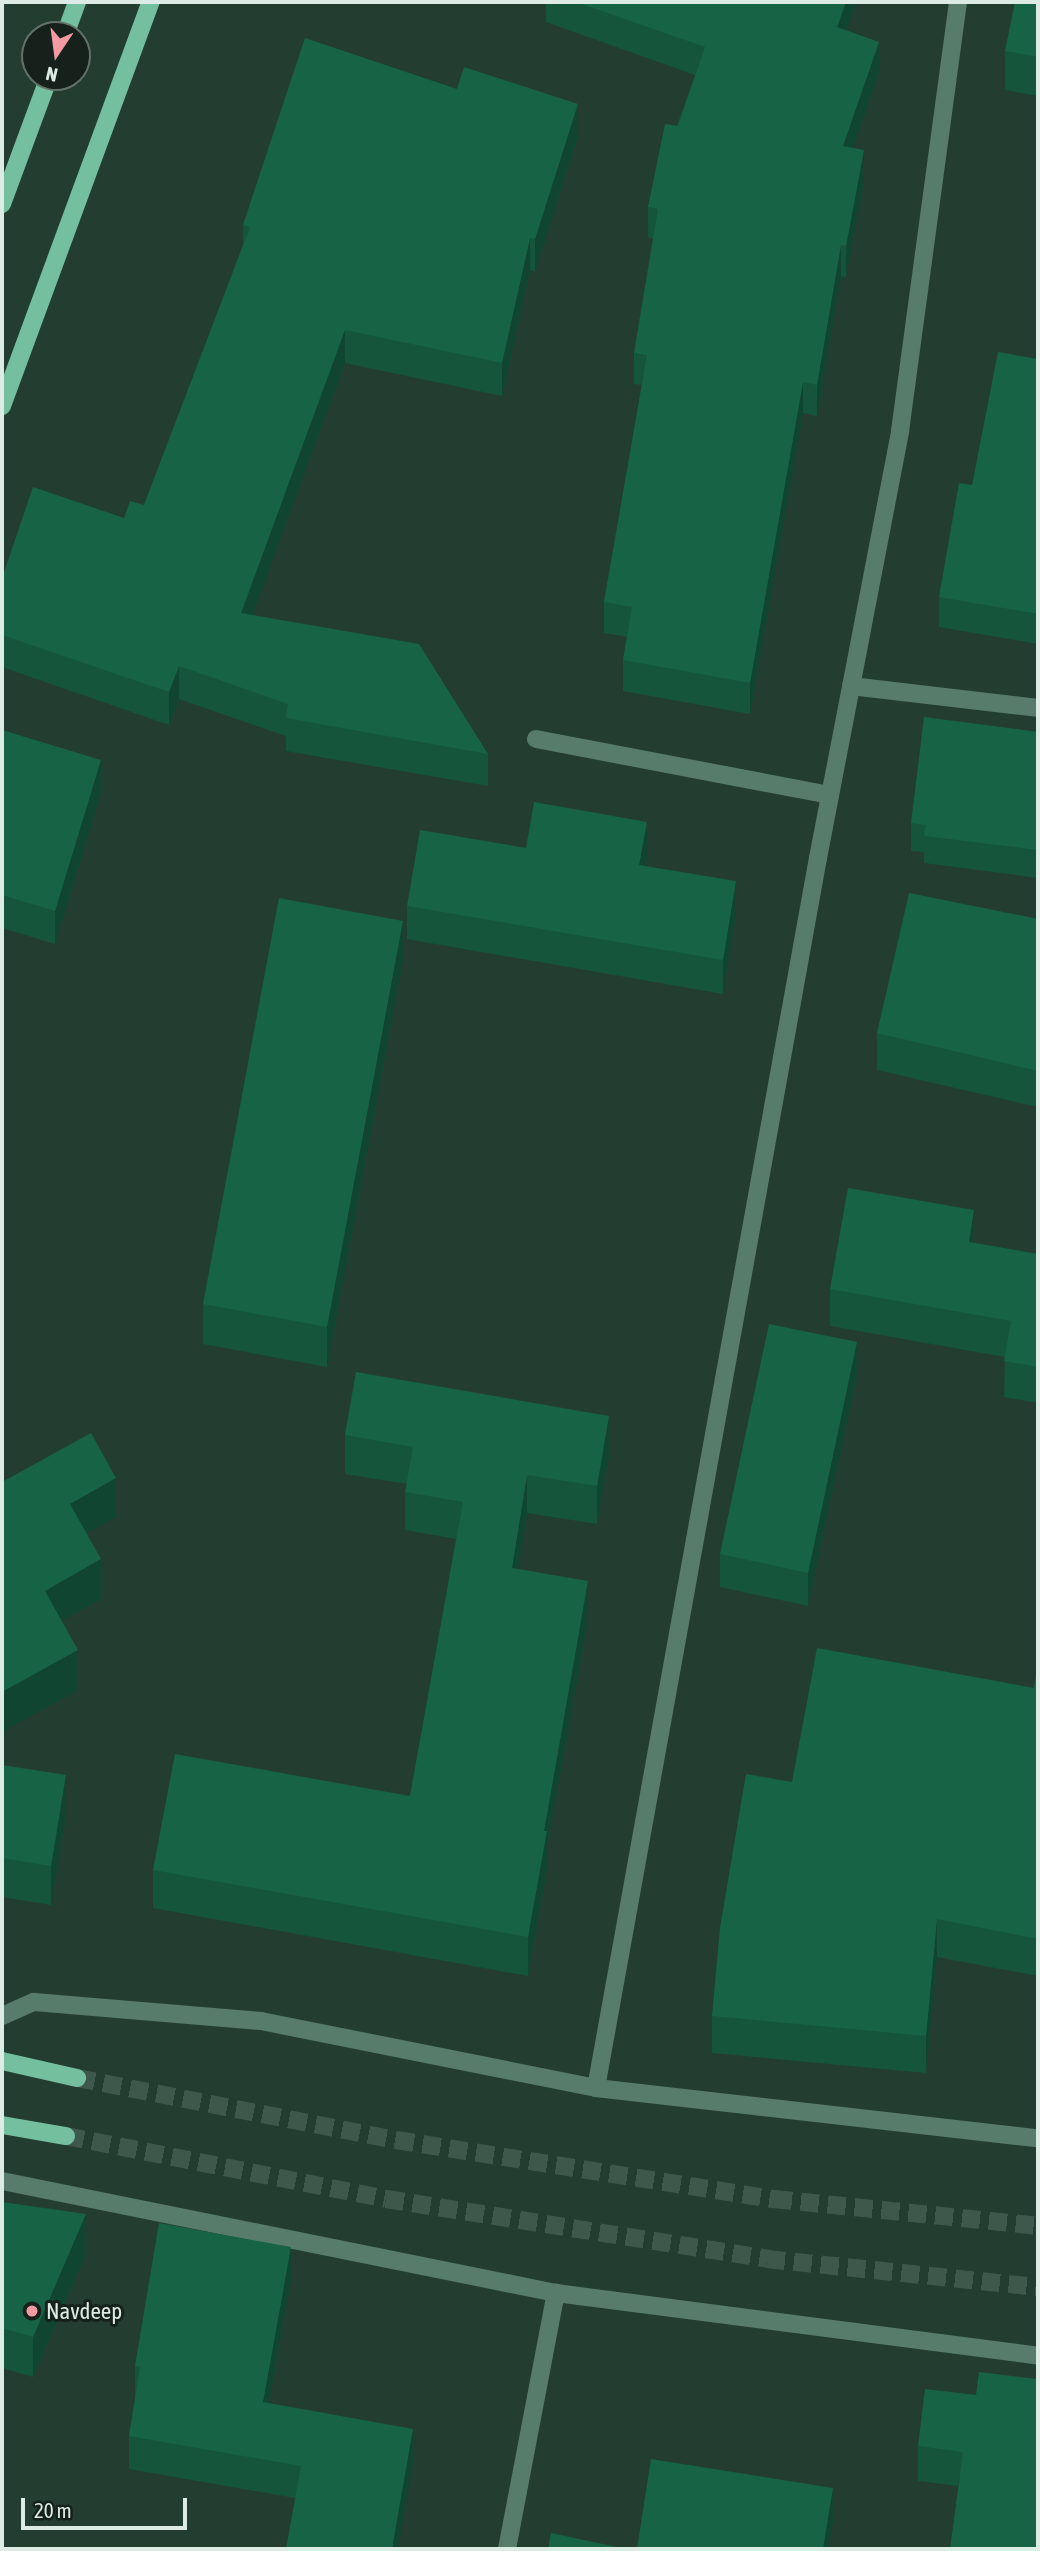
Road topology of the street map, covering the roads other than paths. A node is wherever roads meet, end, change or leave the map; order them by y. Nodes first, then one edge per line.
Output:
1 (77, 2) edge
2 (151, 2) edge
3 (958, 2) edge
4 (70, 21) edge
5 (44, 91) edge
6 (2, 204) edge
7 (2, 406) edge
8 (851, 685) junction
9 (1038, 708) edge
10 (536, 739) dead end
11 (831, 795) junction
12 (2, 2016) edge
13 (2, 2061) edge
14 (78, 2078) tunnel mouth
15 (596, 2088) junction
16 (2, 2125) edge
17 (66, 2136) tunnel mouth
18 (1038, 2138) edge
19 (2, 2181) edge
20 (556, 2293) junction
21 (1038, 2356) edge
22 (507, 2549) edge

1 - 4 main road
2 - 7 main road
3 - 8 street
5 - 6 main road
8 - 9 street
8 - 11 street
10 - 11 street
11 - 15 street
12 - 15 street
13 - 14 main road
15 - 18 street
16 - 17 main road
19 - 20 street
20 - 21 street
20 - 22 street

